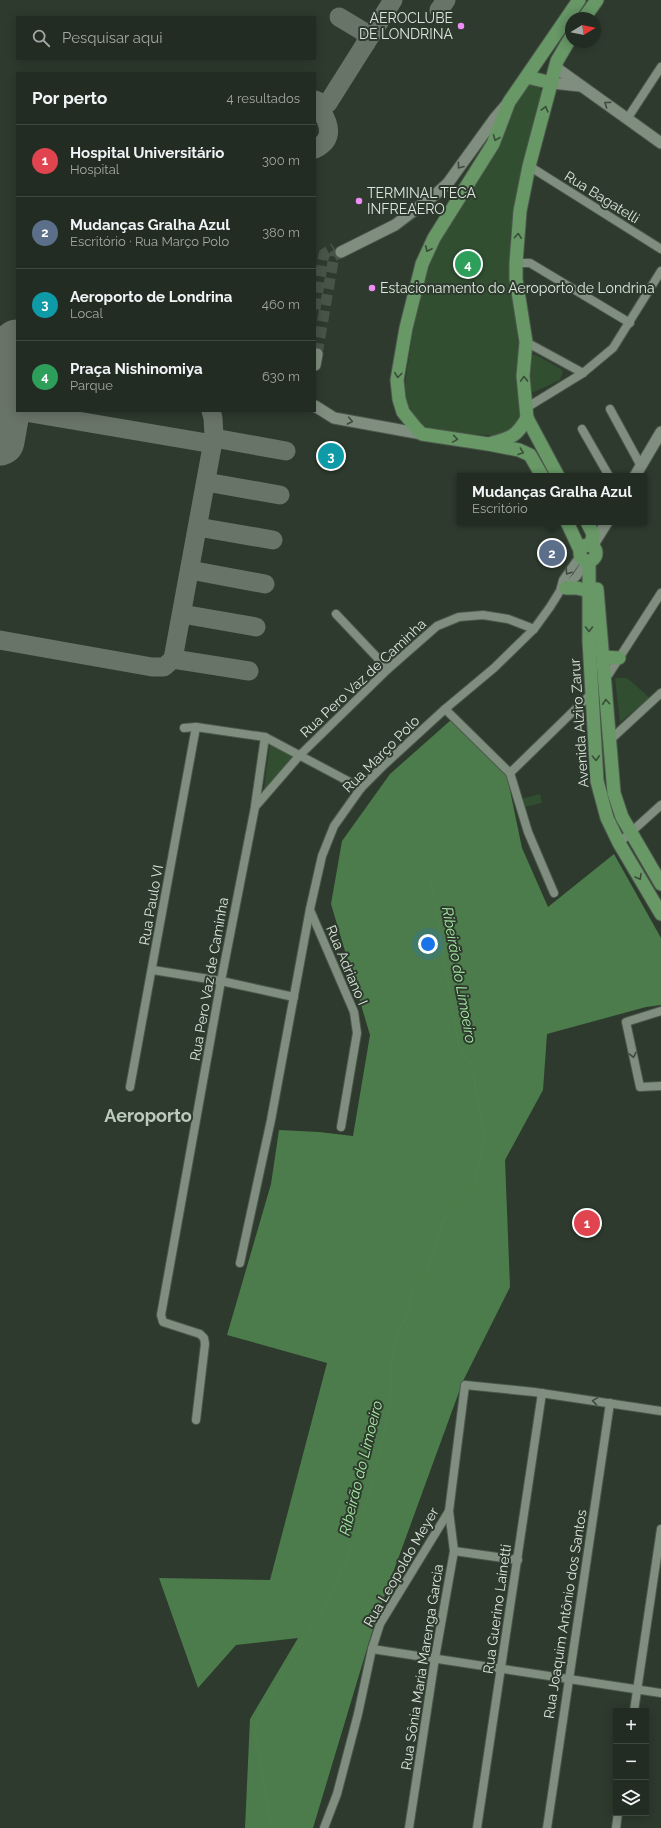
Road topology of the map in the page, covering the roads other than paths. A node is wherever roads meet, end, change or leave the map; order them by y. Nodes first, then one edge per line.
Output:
1 (579, 0) edge
2 (597, 0) edge
3 (588, 12) edge
4 (555, 34) junction
5 (565, 48) edge
6 (556, 64) junction
7 (661, 67) edge
8 (527, 77) junction
9 (552, 83) junction
10 (582, 86) junction
11 (509, 102) junction
12 (627, 119) junction
13 (661, 143) edge
14 (529, 166) junction
15 (661, 249) edge
16 (337, 250) tunnel mouth
17 (516, 263) junction
18 (661, 271) edge
19 (630, 323) junction
20 (526, 342) junction
21 (583, 373) junction
22 (316, 407) edge
23 (610, 409) dead end
24 (526, 413) junction
25 (582, 429) dead end
26 (661, 432) edge
27 (422, 434) junction
28 (488, 444) junction
29 (658, 444) edge
30 (641, 466) junction
31 (555, 472) edge
32 (540, 473) edge
33 (607, 473) edge
34 (637, 473) edge
35 (569, 525) edge
36 (588, 525) edge
37 (606, 525) edge
38 (588, 554) junction
39 (563, 589) junction
40 (589, 591) junction
41 (661, 593) edge
42 (336, 614) dead end
43 (534, 629) junction
44 (603, 657) junction
45 (619, 658) junction
46 (388, 669) junction
47 (605, 680) junction
48 (593, 692) junction
49 (661, 693) edge
50 (445, 709) junction
51 (196, 727) junction
52 (184, 728) dead end
53 (265, 737) junction
54 (609, 741) junction
55 (300, 755) junction
56 (510, 773) junction
57 (361, 788) junction
58 (661, 805) edge
59 (255, 807) junction
60 (630, 832) junction
61 (619, 843) junction
62 (661, 884) edge
63 (554, 893) dead end
64 (310, 909) junction
65 (661, 914) edge
66 (153, 970) junction
67 (221, 981) junction
68 (294, 997) junction
69 (661, 1011) edge
70 (661, 1086) edge
71 (130, 1087) dead end
72 (341, 1127) dead end
73 (240, 1263) dead end
74 (542, 1393) junction
75 (610, 1403) junction
76 (661, 1411) edge
77 (196, 1420) dead end
78 (449, 1511) junction
79 (661, 1529) edge
80 (454, 1551) junction
81 (518, 1560) junction
82 (372, 1649) junction
83 (435, 1658) junction
84 (501, 1669) junction
85 (568, 1679) junction
86 (637, 1690) junction
87 (661, 1693) edge
88 (634, 1708) edge
89 (618, 1816) edge
90 (324, 1828) edge
91 (409, 1828) edge
92 (477, 1828) edge
93 (547, 1828) edge
94 (616, 1828) edge

1 - 4 main road
2 - 3 main road
4 - 6 main road
4 - 8 main road
5 - 6 main road
6 - 9 main road
6 - 10 street
7 - 12 street
8 - 9 main road
8 - 11 main road
9 - 10 street
14 -> 9 main road
12 -> 10 street
11 -> 16 street
11 -> 27 main road
12 - 13 street
14 - 15 street, Rua Bagatelli
17 -> 14 main road
17 - 19 street
17 - 20 main road
18 - 19 street
19 - 21 street
20 - 21 street
24 -> 20 main road
21 - 24 street
22 -> 27 street
23 - 30 street
24 - 28 main road
24 - 31 main road
25 - 33 street
26 - 29 street
27 -> 28 main road
28 -> 32 main road
29 - 30 street
30 - 34 street
35 - 38 main road
36 - 38 main road
37 - 38 street
38 - 39 street, Rua Março Polo
38 - 40 main road, Avenida Alziro Zarur
38 - 44 main road, Avenida Alziro Zarur
39 - 40 main road
39 - 43 street, Rua Março Polo
40 -> 48 main road, Avenida Alziro Zarur
41 - 45 street
42 - 46 street
43 - 46 street, Rua Pero Vaz de Caminha
43 - 50 street, Rua Março Polo
44 - 45 main road
44 - 47 main road, Avenida Alziro Zarur
45 - 47 street
46 - 55 street, Rua Pero Vaz de Caminha
47 - 48 street
54 -> 47 main road, Avenida Alziro Zarur
48 - 56 street
48 -> 61 main road, Avenida Alziro Zarur
49 - 54 street
50 - 56 street
50 - 57 street, Rua Março Polo
51 - 52 street
51 - 53 street
51 - 66 street, Rua Paulo VI
53 - 55 street
53 - 59 street, Rua Pero Vaz de Caminha
54 - 60 main road, Avenida Alziro Zarur
55 - 57 street
55 - 59 street, Rua Pero Vaz de Caminha
56 - 63 street
57 - 64 street, Rua Março Polo
58 - 60 street
59 - 67 street, Rua Pero Vaz de Caminha
60 - 61 street
60 - 62 main road, Avenida Alziro Zarur
61 -> 65 main road, Avenida Alziro Zarur
64 - 68 street, Rua Março Polo
64 - 72 street, Rua Adriano I
66 - 67 street
66 - 71 street, Rua Paulo VI
67 - 68 street
67 - 77 street, Rua Pero Vaz de Caminha
68 - 73 street, Rua Março Polo
69 -> 70 street
75 -> 74 street
74 - 78 street, Rua Leopoldo Meyer
74 - 81 street, Rua Guerino Lainetti
75 - 76 street
75 - 85 street, Rua Joaquim Antônio dos Santos
78 - 80 street, Rua Sônia Maria Marenga Garcia
78 - 82 street, Rua Leopoldo Meyer
79 - 86 street
80 - 81 street
80 - 83 street, Rua Sônia Maria Marenga Garcia
81 - 84 street, Rua Guerino Lainetti
82 - 83 street
82 - 90 street, Rua Leopoldo Meyer
83 - 84 street
83 - 91 street, Rua Sônia Maria Marenga Garcia
84 - 85 street
84 - 92 street, Rua Guerino Lainetti
85 - 86 street
85 - 93 street, Rua Joaquim Antônio dos Santos
86 - 87 street
86 - 88 street
89 - 94 street

